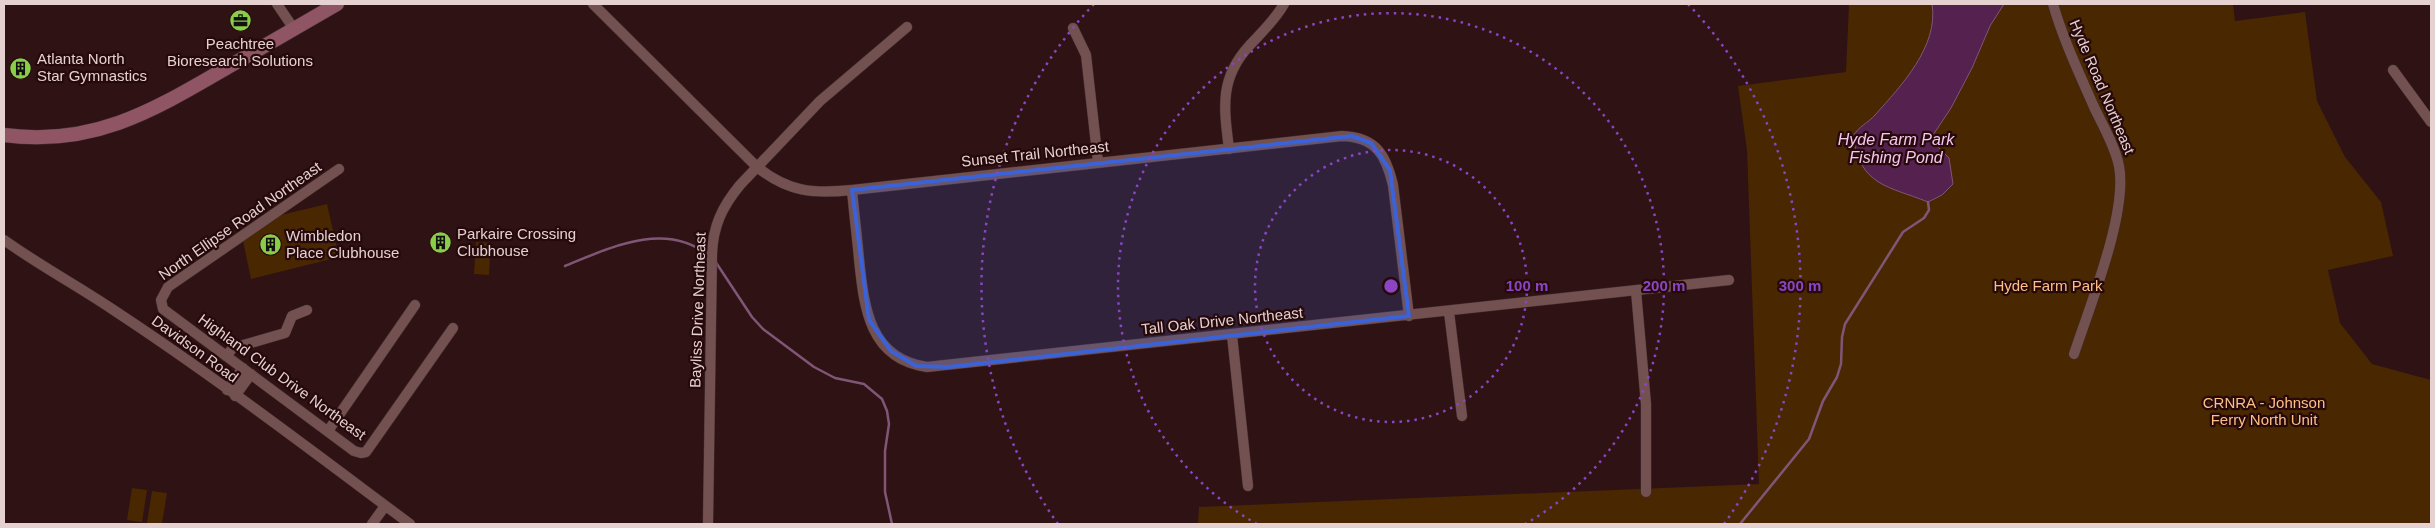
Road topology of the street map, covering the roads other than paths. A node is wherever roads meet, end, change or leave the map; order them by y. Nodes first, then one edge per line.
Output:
1 (277, 4) edge
2 (337, 4) edge
3 (593, 4) edge
4 (1284, 4) edge
5 (2053, 4) edge
6 (907, 27) dead end
7 (1073, 28) dead end
8 (294, 29) junction
9 (2393, 70) dead end
10 (2431, 122) edge
11 (4, 135) edge
12 (1229, 149) junction
13 (1098, 162) junction
14 (757, 167) junction
15 (339, 169) dead end
16 (852, 190) junction
17 (4, 240) edge
18 (1729, 280) dead end
19 (1636, 290) junction
20 (161, 300) joint
21 (415, 306) dead end
22 (307, 310) dead end
23 (1449, 312) junction
24 (1409, 316) junction
25 (452, 328) dead end
26 (1232, 335) junction
27 (2074, 354) dead end
28 (226, 356) junction
29 (247, 371) junction
30 (231, 393) junction
31 (1462, 416) dead end
32 (328, 432) junction
33 (1248, 486) dead end
34 (1646, 492) dead end
35 (385, 506) junction
36 (398, 521) edge
37 (372, 524) edge
38 (410, 524) edge
39 (708, 524) edge

1 - 8 street
2 - 8 street
3 - 14 street, Sunset Trail Northeast
4 - 12 street
5 - 27 street, Hyde Road Northeast
6 - 14 street, Bayliss Drive Northeast
7 - 13 street
8 - 11 street
9 - 10 street
12 - 13 street, Sunset Trail Northeast
12 - 24 street, Sunset Trail Northeast
13 - 16 street, Sunset Trail Northeast
14 - 16 street, Sunset Trail Northeast
14 - 39 street, Bayliss Drive Northeast
15 - 20 street, North Ellipse Road Northeast
16 - 26 street, Tall Oak Drive Northeast
17 - 30 street, Davidson Road
18 - 19 street, Tall Oak Drive Northeast
19 - 23 street, Tall Oak Drive Northeast
19 - 34 street
20 - 28 street, Highland Club Drive Northeast
21 - 32 street
22 - 28 street
23 - 24 street, Tall Oak Drive Northeast
23 - 31 street
24 - 26 street, Tall Oak Drive Northeast
25 - 32 street, Highland Club Drive Northeast
26 - 33 street
28 - 29 street, Highland Club Drive Northeast
29 - 30 street
29 - 32 street, Highland Club Drive Northeast
30 - 35 street, Davidson Road
35 - 36 street, Davidson Road
35 - 37 street
36 - 38 street, Davidson Road

